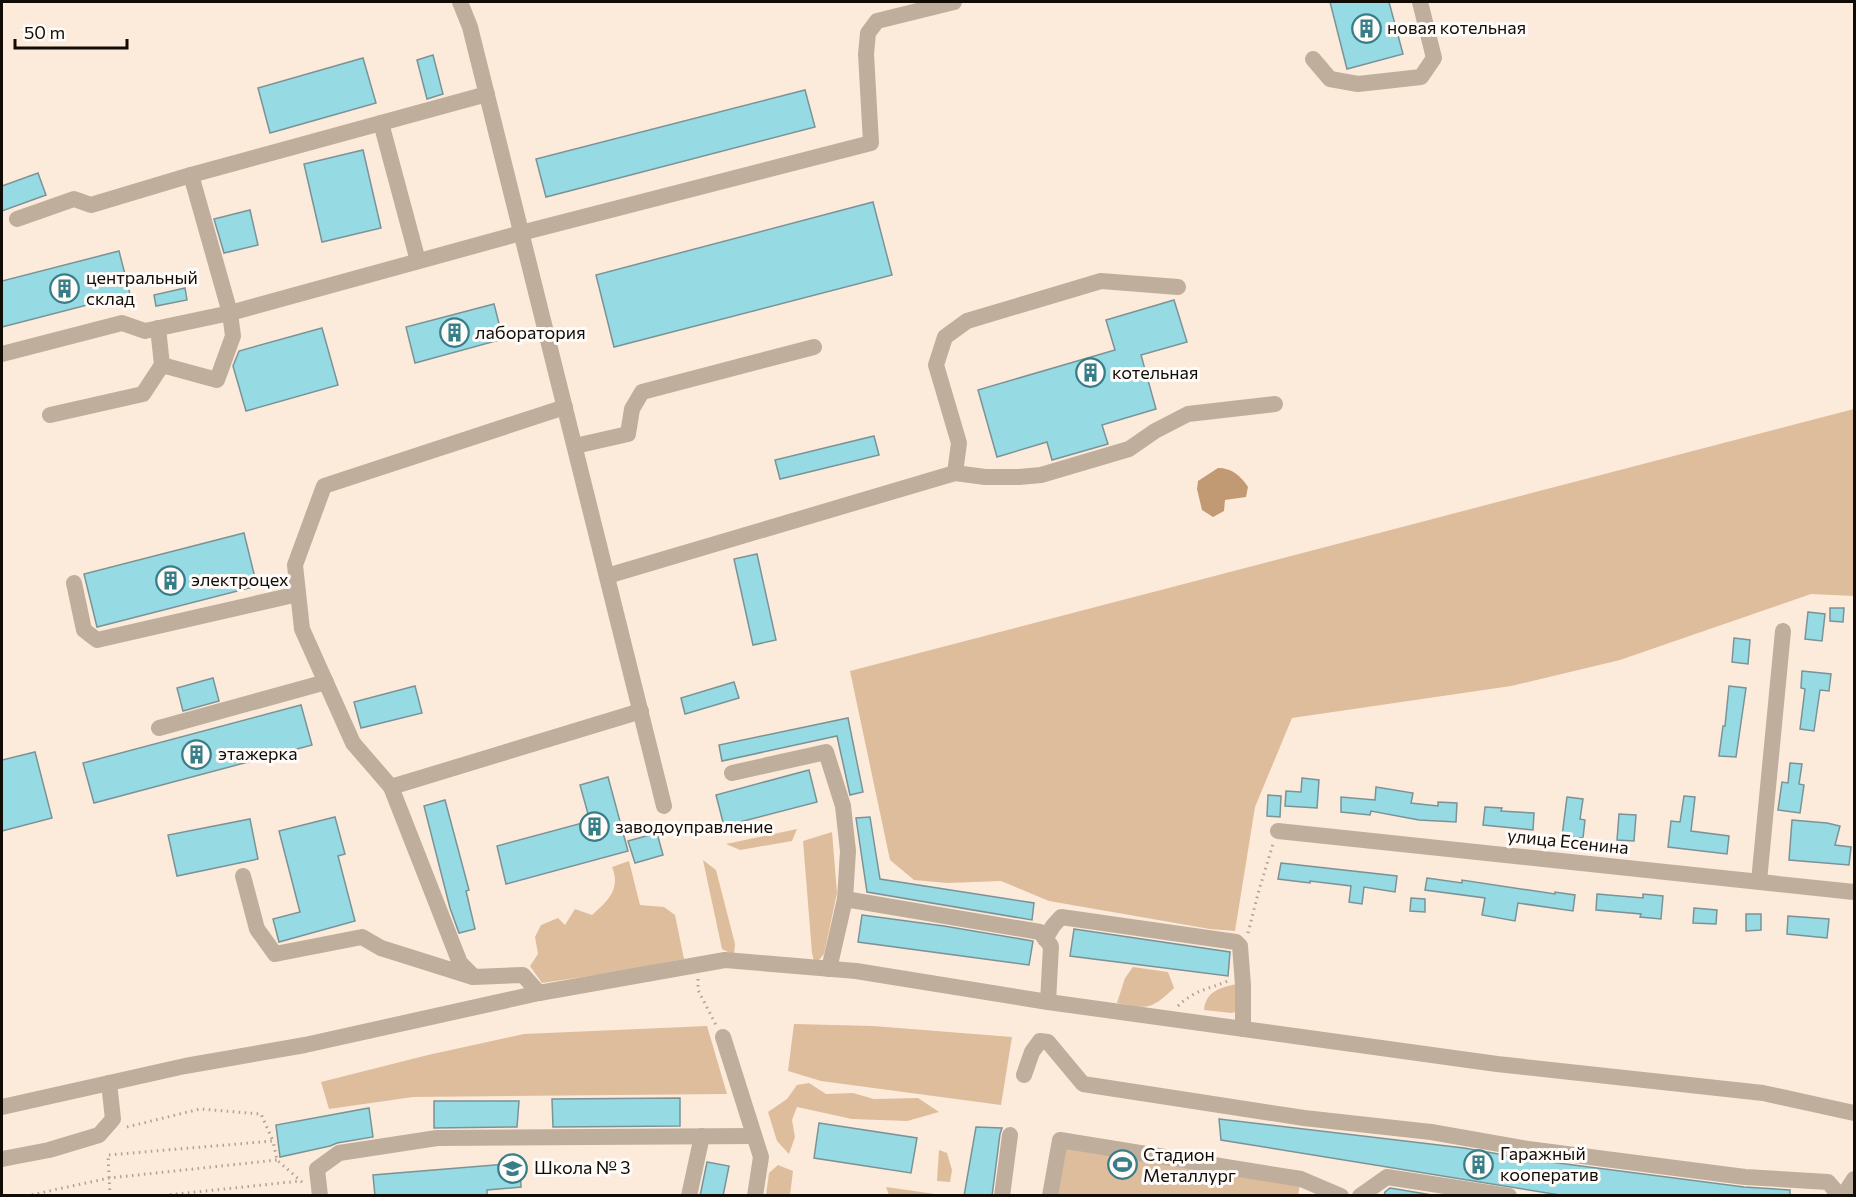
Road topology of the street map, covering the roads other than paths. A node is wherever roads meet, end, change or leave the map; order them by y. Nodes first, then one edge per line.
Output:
1 (460, 2) edge
2 (954, 2) edge
3 (1420, 2) edge
4 (1313, 59) dead end
5 (487, 93) junction
6 (381, 123) junction
7 (191, 176) junction
8 (17, 219) dead end
9 (521, 233) junction
10 (418, 261) junction
11 (1178, 286) dead end
12 (230, 313) junction
13 (158, 328) junction
14 (814, 347) dead end
15 (2, 354) edge
16 (162, 365) junction
17 (1275, 404) dead end
18 (565, 407) junction
19 (50, 415) dead end
20 (575, 446) junction
21 (955, 473) junction
22 (607, 576) junction
23 (74, 583) dead end
24 (298, 594) junction
25 (1783, 631) dead end
26 (326, 682) junction
27 (641, 711) junction
28 (159, 728) dead end
29 (732, 773) dead end
30 (391, 787) junction
31 (664, 806) dead end
32 (1278, 831) road end
33 (243, 876) dead end
34 (1759, 881) junction
35 (1854, 892) edge
36 (845, 899) junction
37 (1045, 939) junction
38 (829, 969) junction
39 (474, 977) junction
40 (539, 993) junction
41 (1048, 1002) junction
42 (1243, 1029) junction
43 (723, 1037) road end
44 (1024, 1075) dead end
45 (109, 1083) junction
46 (2, 1107) edge
47 (1854, 1113) edge
48 (1010, 1135) dead end
49 (702, 1136) junction
50 (754, 1136) junction
51 (2, 1159) edge
52 (1854, 1179) edge
53 (1308, 1189) edge
54 (314, 1192) edge
55 (689, 1196) edge
56 (755, 1196) edge
57 (1002, 1196) edge
58 (1050, 1196) edge
59 (1341, 1196) edge
60 (1360, 1196) edge
61 (1509, 1196) edge
62 (1841, 1196) edge

1 - 5 street
2 - 9 street
3 - 4 street
5 - 6 street
5 - 9 street
6 - 7 street
6 - 10 street
7 - 8 street
7 - 12 street
9 - 10 street
9 - 18 street
10 - 12 street
11 - 21 street
12 - 13 street
12 - 16 street
13 - 15 street
13 - 16 street
14 - 20 street
16 - 19 street
17 - 21 street
18 - 20 street
18 - 24 street
20 - 22 street
21 - 22 street
22 - 27 street
23 - 24 street
24 - 26 street
25 - 34 street
26 - 28 street
26 - 30 street
27 - 30 street
27 - 31 street
29 - 36 street
30 - 39 street
32 - 34 street, улица Есенина
33 - 39 street
34 - 35 street, улица Есенина
36 - 37 street
36 - 38 street
37 - 41 street
37 - 42 street
38 - 40 street
38 - 41 street
39 - 40 street
40 - 45 street
41 - 42 street
42 - 47 street
43 - 50 street
44 - 62 street
45 - 46 street
45 - 51 street
48 - 57 street
49 - 50 street
49 - 54 street
49 - 55 street
50 - 56 street
52 - 62 street
53 - 58 street
53 - 59 street
60 - 61 street

